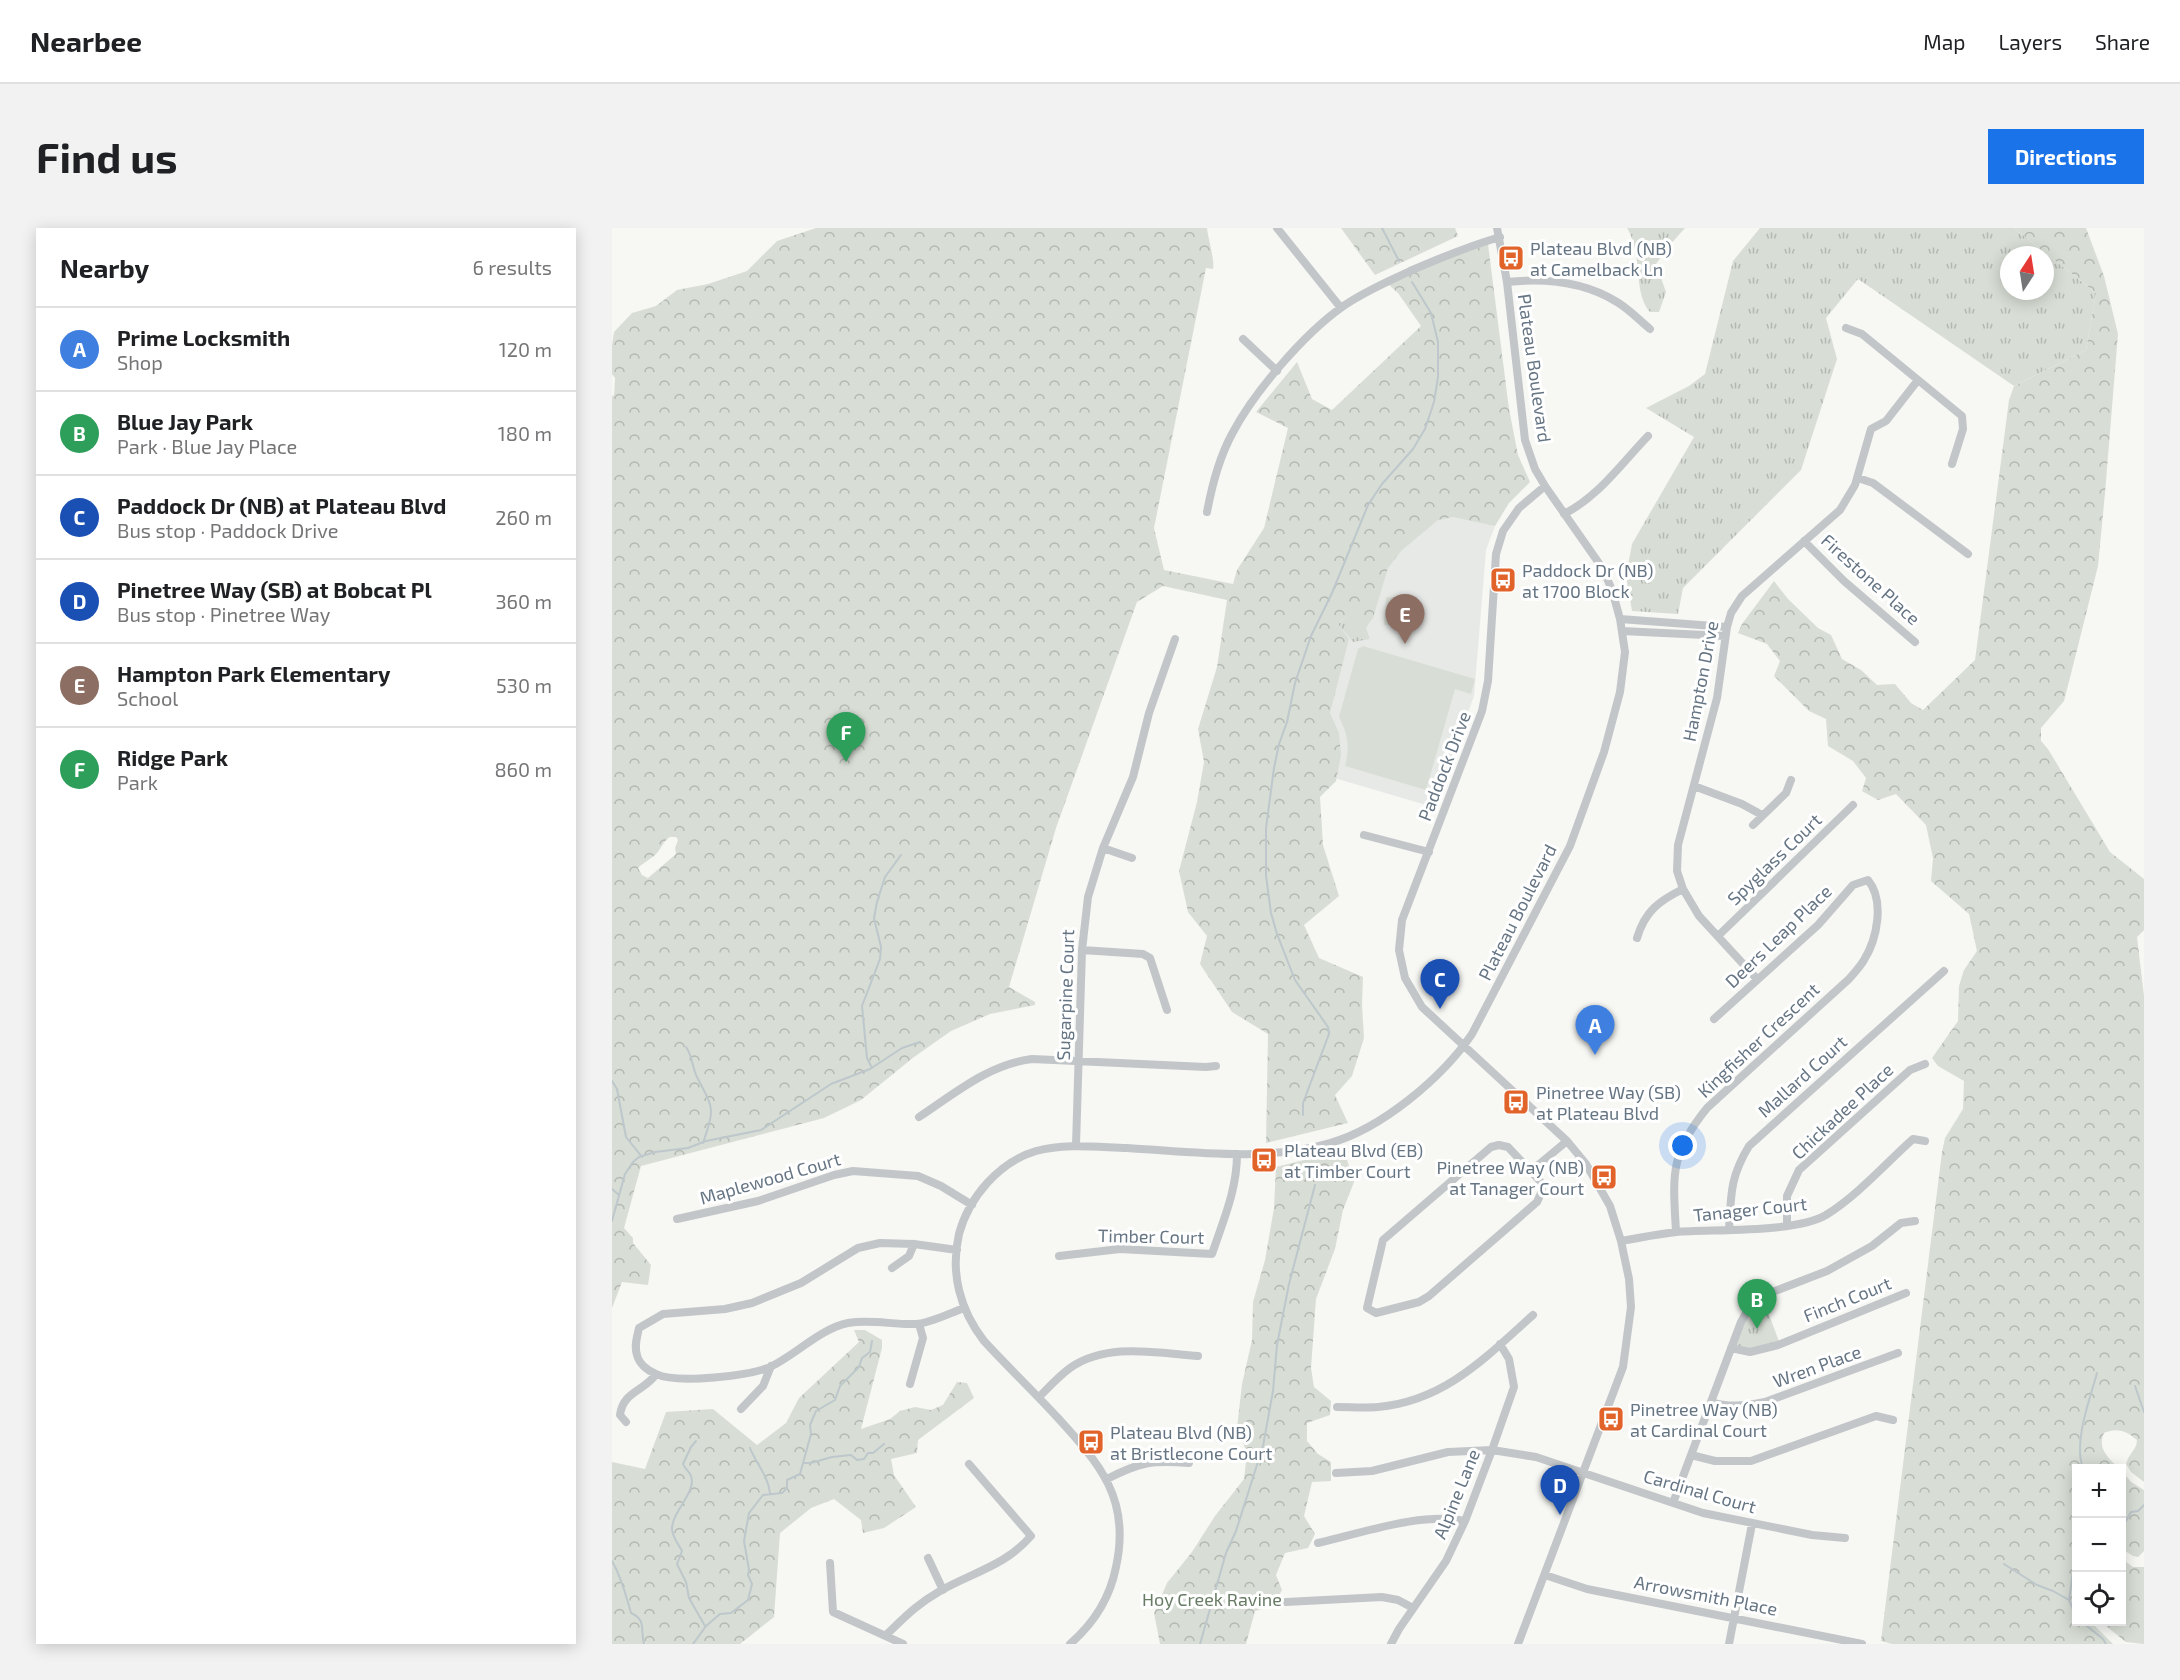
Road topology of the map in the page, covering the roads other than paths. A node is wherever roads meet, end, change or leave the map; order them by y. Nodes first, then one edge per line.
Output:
1 (1277, 228) edge
2 (1498, 232) edge
3 (1507, 282) junction
4 (1341, 308) junction
5 (1846, 328) dead end
6 (1650, 329) dead end
7 (1243, 339) dead end
8 (1277, 371) junction
9 (1918, 380) junction
10 (1648, 436) dead end
11 (1952, 464) dead end
12 (1858, 478) junction
13 (1545, 486) junction
14 (1207, 512) dead end
15 (1564, 514) junction
16 (1804, 542) junction
17 (1968, 554) dead end
18 (1620, 619) junction
19 (1727, 627) junction
20 (1622, 630) junction
21 (1725, 636) junction
22 (1175, 639) dead end
23 (1915, 642) dead end
24 (1791, 780) dead end
25 (1694, 786) junction
26 (1853, 805) dead end
27 (1762, 815) junction
28 (1753, 825) dead end
29 (1364, 835) dead end
30 (1103, 848) junction
31 (1429, 852) junction
32 (1132, 858) dead end
33 (1868, 880) joint
34 (1683, 889) junction
35 (1718, 936) junction
36 (1637, 938) dead end
37 (1082, 950) junction
38 (1944, 971) dead end
39 (1757, 979) junction
40 (1167, 1010) dead end
41 (1713, 1019) dead end
42 (1464, 1046) junction
43 (1078, 1060) junction
44 (1925, 1064) dead end
45 (1216, 1065) dead end
46 (919, 1117) dead end
47 (1567, 1141) junction
48 (1925, 1141) dead end
49 (1076, 1145) junction
50 (1237, 1154) junction
51 (1531, 1171) junction
52 (972, 1205) junction
53 (677, 1219) dead end
54 (1915, 1221) dead end
55 (1787, 1225) junction
56 (1730, 1230) junction
57 (1676, 1232) junction
58 (1621, 1241) junction
59 (914, 1244) junction
60 (957, 1250) junction
61 (1059, 1256) dead end
62 (892, 1268) dead end
63 (1906, 1293) dead end
64 (964, 1308) junction
65 (1533, 1315) dead end
66 (919, 1324) junction
67 (1500, 1344) junction
68 (1731, 1348) junction
69 (1898, 1353) dead end
70 (1198, 1356) dead end
71 (771, 1366) junction
72 (656, 1374) junction
73 (910, 1384) dead end
74 (1039, 1397) junction
75 (1711, 1402) junction
76 (1337, 1407) dead end
77 (741, 1409) dead end
78 (1893, 1420) dead end
79 (626, 1422) dead end
80 (1492, 1450) junction
81 (1691, 1455) junction
82 (1189, 1463) dead end
83 (969, 1464) dead end
84 (1584, 1472) junction
85 (1336, 1473) dead end
86 (1107, 1479) junction
87 (1673, 1503) junction
88 (1465, 1521) junction
89 (1752, 1524) junction
90 (1845, 1538) dead end
91 (1318, 1544) dead end
92 (928, 1558) dead end
93 (830, 1563) dead end
94 (1545, 1575) junction
95 (943, 1590) junction
96 (1286, 1602) dead end
97 (1413, 1608) junction
98 (1733, 1617) junction
99 (886, 1635) junction
100 (903, 1644) edge
101 (1070, 1644) edge
102 (1391, 1644) edge
103 (1518, 1644) edge
104 (1729, 1644) edge
105 (1860, 1644) edge

1 - 4 street
2 - 3 street, Plateau Boulevard
2 - 4 street
3 - 6 street
3 - 13 street, Plateau Boulevard
4 - 8 street
5 - 9 street
7 - 8 street
8 - 14 street
9 - 11 street
9 - 12 street, Hampton Drive
10 - 15 street
12 - 16 street, Hampton Drive
12 - 17 street
13 - 15 street, Plateau Boulevard
13 - 31 street, Paddock Drive
15 - 18 street, Plateau Boulevard
16 - 19 street, Hampton Drive
16 - 23 street, Firestone Place
18 - 19 street
18 - 20 street, Plateau Boulevard
19 - 21 street, Hampton Drive
20 - 21 street
20 - 42 street, Plateau Boulevard
21 - 25 street, Hampton Drive
22 - 30 street, Sugarpine Court
24 - 27 street
25 - 27 street
25 - 34 street, Hampton Drive
26 - 35 street, Spyglass Court
27 - 28 street
29 - 31 street
30 - 32 street
30 - 37 street, Sugarpine Court
31 - 42 street, Paddock Drive
33 - 39 street, Deers Leap Place
33 - 57 street, Kingfisher Crescent
34 - 35 street, Hampton Drive
34 - 36 street
35 - 39 street, Hampton Drive
37 - 40 street
37 - 43 street, Sugarpine Court
38 - 56 street, Mallard Court
39 - 41 street, Deers Leap Place
42 - 47 street, Paddock Drive
42 - 50 street, Plateau Boulevard
43 - 45 street
43 - 46 street
43 - 49 street, Sugarpine Court
44 - 55 street, Chickadee Place
47 - 51 street
47 - 58 street, Paddock Drive
48 - 55 street, Tanager Court
49 - 50 street, Plateau Boulevard
49 - 52 street, Plateau Boulevard
50 - 61 street, Timber Court
51 - 51 street
52 - 53 street, Maplewood Court
52 - 60 street, Plateau Boulevard
54 - 68 street
55 - 56 street, Tanager Court
56 - 57 street, Tanager Court
57 - 58 street, Tanager Court
58 - 84 street, Paddock Drive
59 - 60 street
59 - 62 street
59 - 72 street
60 - 64 street, Plateau Boulevard
63 - 68 street, Finch Court
64 - 66 street
64 - 74 street, Plateau Boulevard
65 - 67 street
66 - 71 street
66 - 73 street
67 - 76 street
67 - 80 street, Alpine Lane
68 - 75 street
69 - 75 street, Wren Place
70 - 74 street
71 - 72 street
71 - 77 street
72 - 79 street
74 - 86 street, Plateau Boulevard
75 - 81 street
78 - 81 street
80 - 84 street, Cardinal Court
80 - 85 street, Cardinal Court
80 - 88 street, Alpine Lane
81 - 87 street
82 - 86 street
83 - 95 street
84 - 87 street, Cardinal Court
84 - 94 street, Paddock Drive
86 - 101 street, Plateau Boulevard
87 - 89 street, Cardinal Court
88 - 91 street
88 - 97 street, Alpine Lane
89 - 90 street, Cardinal Court
89 - 98 street
92 - 95 street
93 - 99 street
94 - 98 street, Arrowsmith Place
94 - 103 street, Paddock Drive
95 - 99 street
96 - 97 street
97 - 102 street, Alpine Lane
98 - 104 street
98 - 105 street, Arrowsmith Place
99 - 100 street

